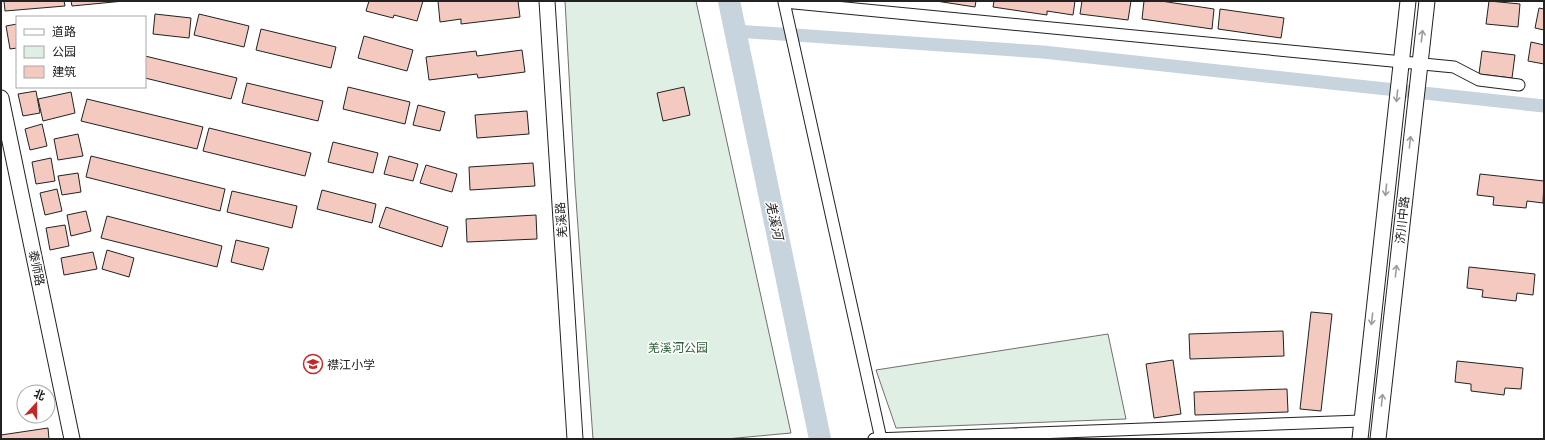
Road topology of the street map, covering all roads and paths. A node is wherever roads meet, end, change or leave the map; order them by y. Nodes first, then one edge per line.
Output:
1 (547, 1) edge
2 (1408, 1) edge
3 (1427, 1) edge
4 (1400, 66) junction
5 (1418, 68) junction
6 (1519, 85) dead end
7 (1, 98) edge
8 (1361, 421) junction
9 (72, 439) edge
10 (575, 439) edge
11 (878, 439) edge
12 (1360, 439) edge
13 (1378, 439) edge

1 - 10 main road, 羌溪路
2 - 4 main road, 济川中路
5 -> 3 main road, 济川中路
4 - 5 street
4 -> 8 main road, 济川中路
4 - 11 street
5 - 6 street
13 -> 5 main road, 济川中路
7 - 9 main road, 泰师路
8 - 11 street
8 - 12 main road, 济川中路

